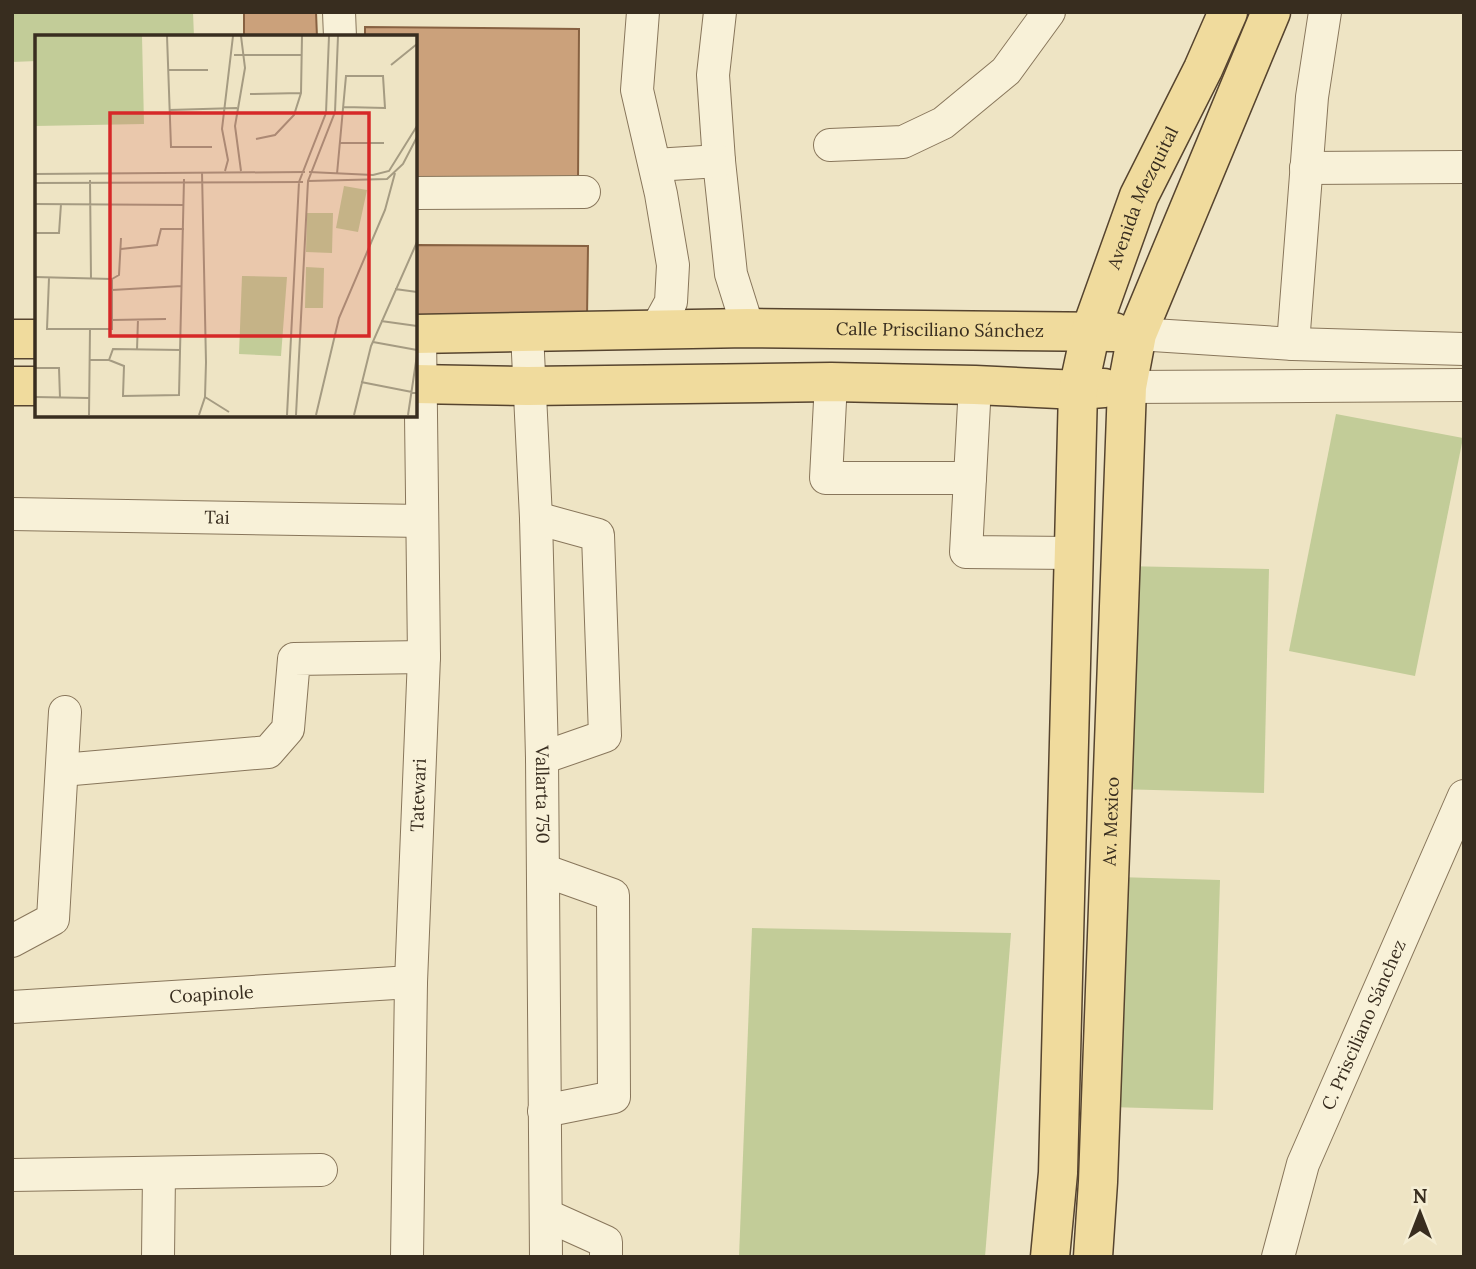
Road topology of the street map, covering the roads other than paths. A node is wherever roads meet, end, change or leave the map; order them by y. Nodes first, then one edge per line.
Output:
1 (339, 12) edge
2 (643, 12) edge
3 (720, 12) edge
4 (1049, 12) edge
5 (1228, 12) edge
6 (1271, 12) edge
7 (1325, 12) edge
8 (340, 35) edge
9 (830, 145) dead end
10 (719, 161) junction
11 (655, 165) junction
12 (1464, 167) edge
13 (1306, 168) junction
14 (584, 192) dead end
15 (416, 193) edge
16 (748, 328) junction
17 (1091, 330) junction
18 (655, 331) junction
19 (527, 333) junction
20 (417, 334) edge
21 (1137, 334) junction
22 (12, 339) edge
23 (35, 339) edge
24 (1293, 344) junction
25 (1464, 349) edge
26 (831, 382) junction
27 (417, 384) edge
28 (975, 385) junction
29 (1464, 385) edge
30 (12, 386) edge
31 (35, 386) edge
32 (528, 386) junction
33 (1127, 387) junction
34 (1078, 390) junction
35 (970, 478) junction
36 (12, 514) edge
37 (536, 518) junction
38 (422, 521) junction
39 (1073, 553) junction
40 (424, 657) junction
41 (65, 712) dead end
42 (542, 758) junction
43 (62, 771) junction
44 (1464, 796) edge
45 (543, 870) junction
46 (12, 941) edge
47 (411, 982) junction
48 (12, 1007) edge
49 (544, 1111) junction
50 (321, 1170) dead end
51 (159, 1173) junction
52 (12, 1175) edge
53 (545, 1215) junction
54 (158, 1257) edge
55 (407, 1257) edge
56 (546, 1257) edge
57 (606, 1257) edge
58 (1050, 1257) edge
59 (1093, 1257) edge
60 (1278, 1257) edge

1 - 8 street
2 - 11 street
3 - 10 street
4 - 9 street
5 - 17 main road, Avenida Mezquital
6 - 21 main road
7 - 13 street
10 - 11 street
10 - 16 street
11 - 18 street
12 - 13 street
13 - 24 street
14 - 15 street
16 - 17 main road, Calle Prisciliano Sánchez
16 - 18 main road, Calle Prisciliano Sánchez
17 - 21 main road, Calle Prisciliano Sánchez
17 - 34 main road, Avenida Mezquital
18 - 19 main road, Calle Prisciliano Sánchez
19 - 20 main road, Calle Prisciliano Sánchez
19 - 32 street, Vallarta 750
20 - 27 street, Tatewari
21 - 24 street, Calle Prisciliano Sánchez
21 - 33 main road
22 - 23 main road
24 - 25 street, Calle Prisciliano Sánchez
26 - 28 main road
26 - 32 main road
26 - 35 street
27 - 32 main road
27 - 38 street, Tatewari
28 - 34 main road
28 - 35 street
29 - 33 street
30 - 31 main road
32 - 37 street, Vallarta 750
33 - 34 main road
33 - 59 main road, Av. Mexico
34 - 39 main road
35 - 39 street
36 - 38 street, Tai
37 - 42 street, Vallarta 750
37 - 42 street
38 - 40 street, Tatewari
39 - 58 main road
40 - 43 street
40 - 47 street, Tatewari
41 - 43 street
42 - 45 street, Vallarta 750
43 - 46 street
44 - 60 street, C. Prisciliano Sánchez
45 - 49 street, Vallarta 750
45 - 49 street
47 - 48 street, Coapinole
47 - 55 street, Tatewari
49 - 53 street, Vallarta 750
50 - 51 street
51 - 52 street
51 - 54 street
53 - 56 street, Vallarta 750
53 - 57 street

